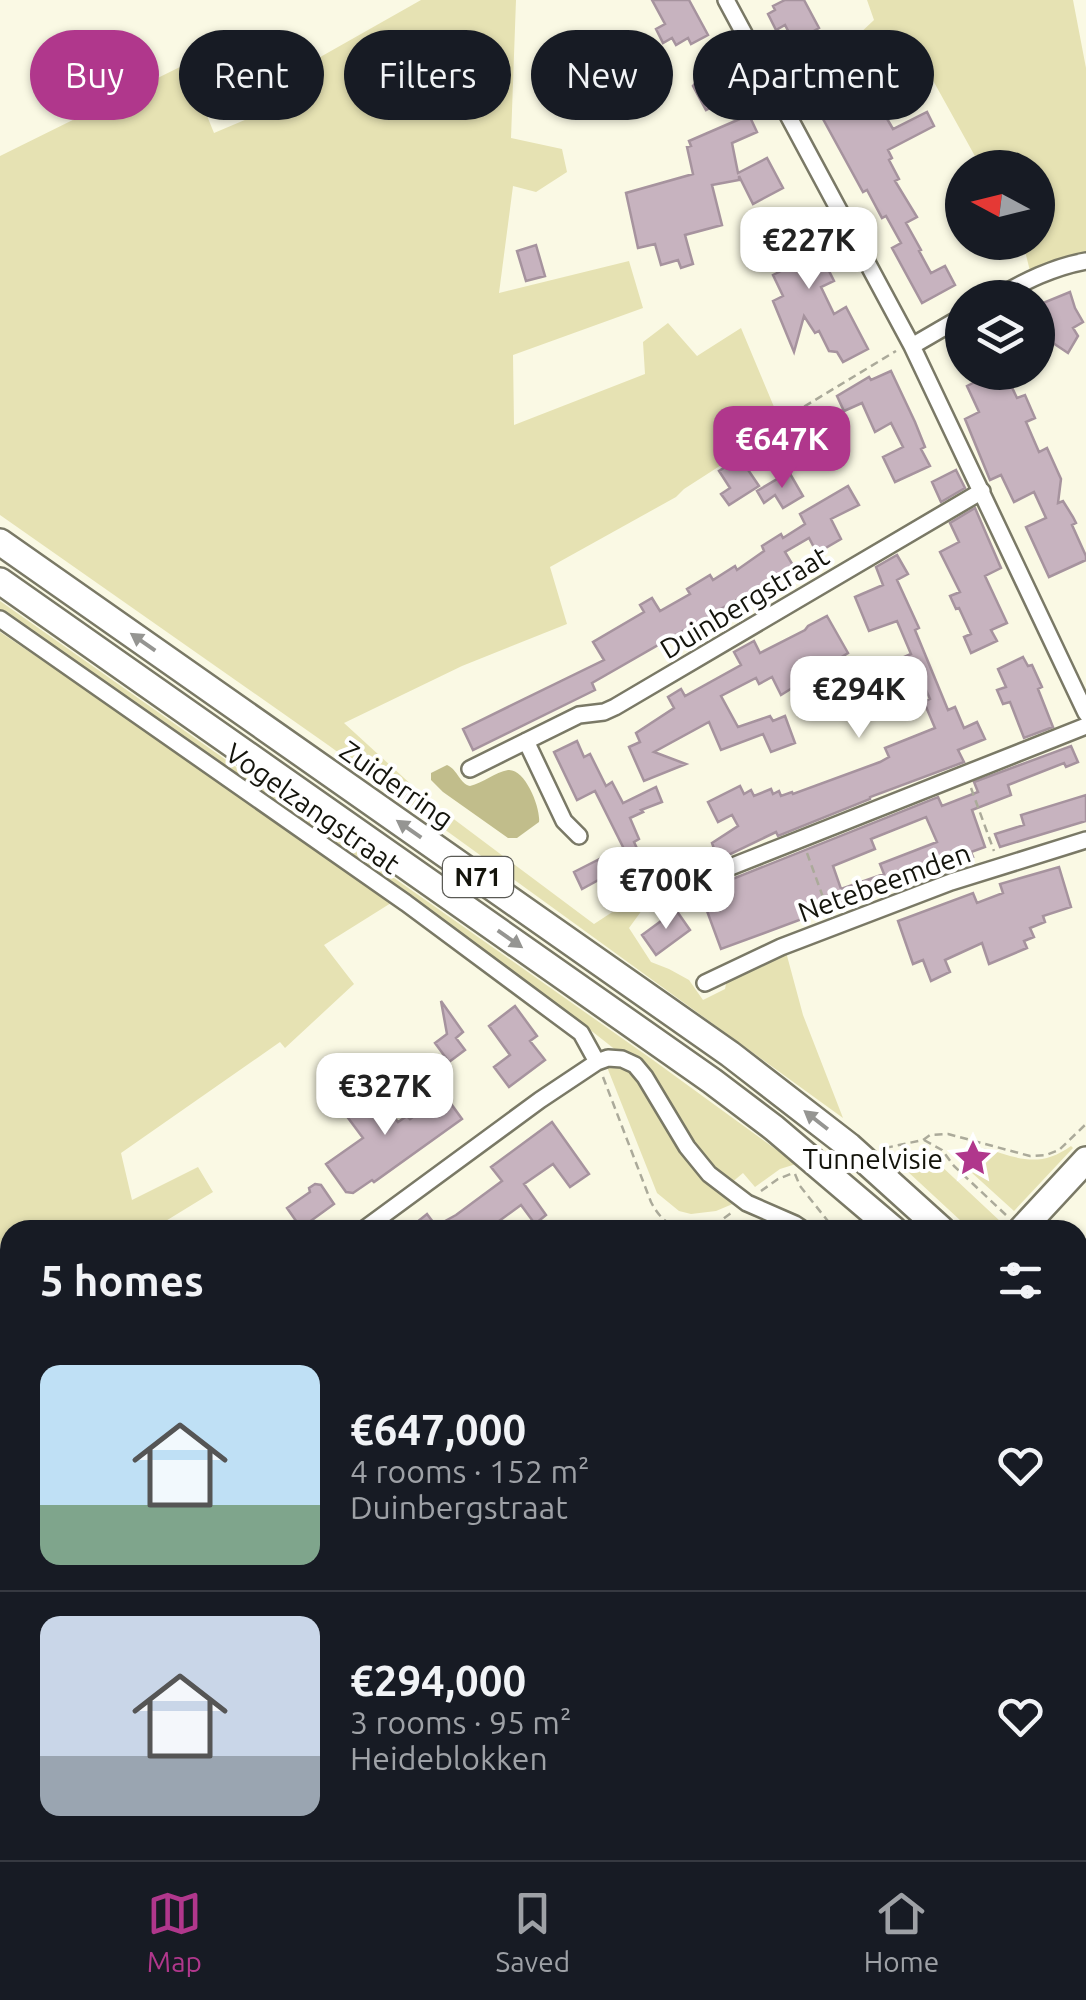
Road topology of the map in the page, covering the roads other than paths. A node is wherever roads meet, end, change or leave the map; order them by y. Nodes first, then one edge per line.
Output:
1 (726, 0) edge
2 (1086, 260) edge
3 (1027, 280) edge
4 (945, 325) edge
5 (911, 344) junction
6 (982, 491) junction
7 (0, 542) edge
8 (0, 581) edge
9 (0, 619) edge
10 (1086, 713) edge
11 (1086, 726) edge
12 (526, 742) junction
13 (470, 769) dead end
14 (579, 836) dead end
15 (1086, 840) edge
16 (695, 881) dead end
17 (705, 983) dead end
18 (597, 1062) junction
19 (1086, 1160) edge
20 (377, 1220) edge
21 (783, 1220) edge
22 (882, 1220) edge
23 (931, 1220) edge
24 (1025, 1220) edge

1 - 5 street
2 - 3 street
4 - 5 street
5 - 6 street
6 - 10 street
6 - 12 street, Duinbergstraat
23 -> 7 main road, Zuiderring / N71
8 -> 22 main road, N71
9 - 18 street, Vogelzangstraat
11 - 16 street
12 - 13 street, Duinbergstraat
12 - 14 street
15 - 17 street, Netebeemden
18 - 20 street
18 - 21 street
19 - 24 main road

